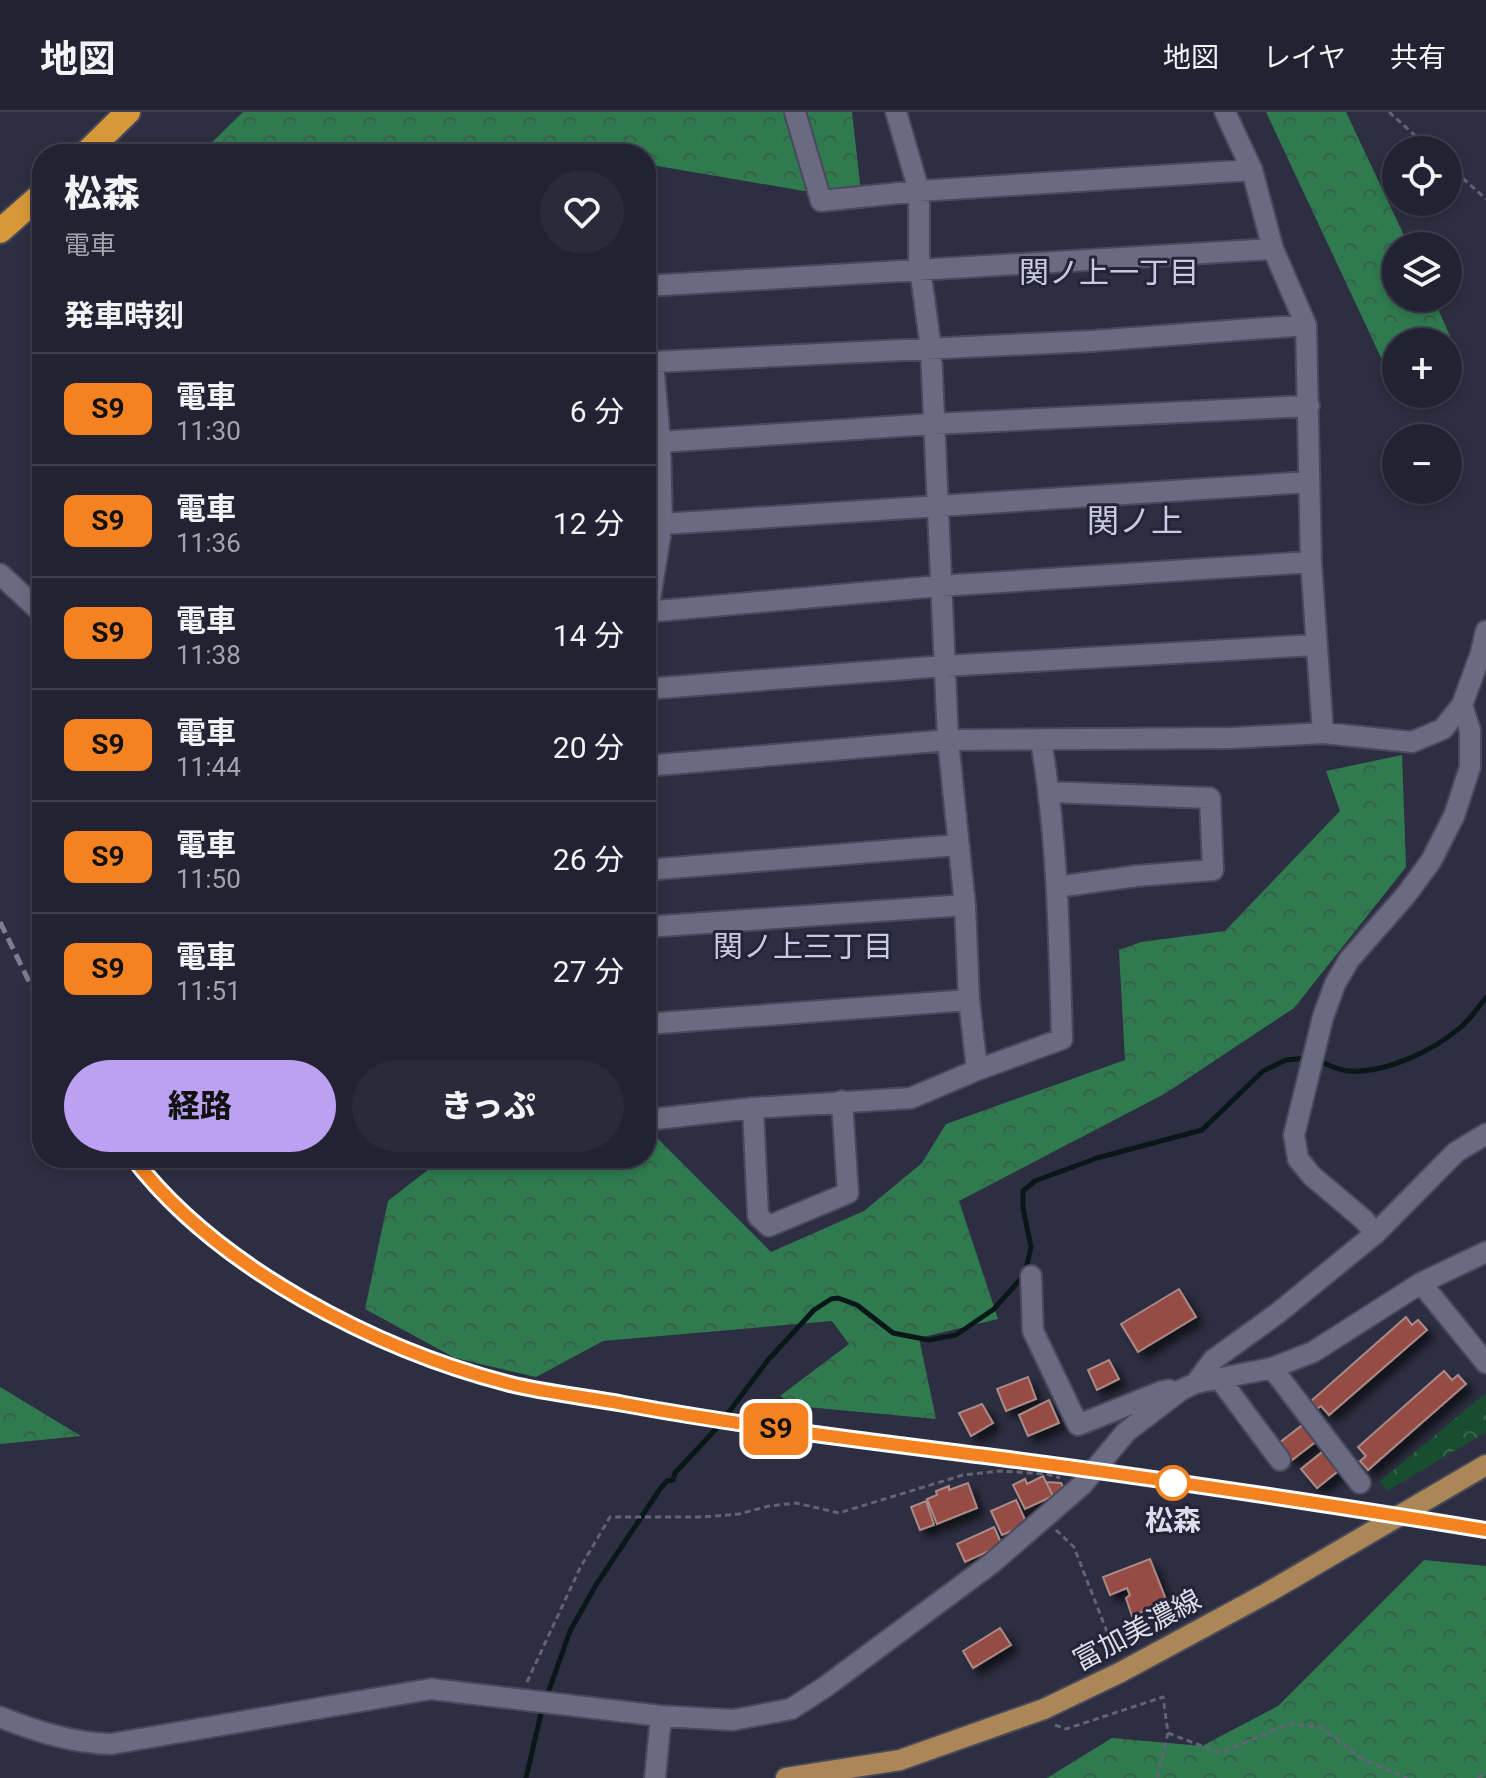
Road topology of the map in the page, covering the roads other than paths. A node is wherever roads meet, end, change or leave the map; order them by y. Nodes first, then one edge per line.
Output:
1 (128, 112) edge
2 (795, 112) edge
3 (896, 112) edge
4 (1225, 112) edge
5 (95, 144) edge
6 (1252, 170) junction
7 (919, 191) junction
8 (32, 203) edge
9 (0, 231) edge
10 (1273, 249) junction
11 (921, 271) junction
12 (656, 285) edge
13 (1306, 325) junction
14 (931, 349) junction
15 (656, 361) edge
16 (1309, 406) junction
17 (656, 410) edge
18 (932, 424) junction
19 (660, 442) junction
20 (1309, 482) junction
21 (936, 507) junction
22 (662, 524) junction
23 (656, 559) edge
24 (1311, 562) junction
25 (0, 574) edge
26 (939, 586) junction
27 (32, 604) edge
28 (656, 611) edge
29 (1486, 631) edge
30 (1316, 645) junction
31 (944, 666) junction
32 (656, 688) edge
33 (1462, 705) junction
34 (1323, 733) junction
35 (948, 740) junction
36 (1041, 741) junction
37 (656, 765) edge
38 (1050, 792) junction
39 (958, 845) junction
40 (656, 869) edge
41 (1057, 887) junction
42 (965, 905) junction
43 (656, 926) edge
44 (969, 1000) junction
45 (656, 1023) edge
46 (977, 1070) junction
47 (842, 1101) junction
48 (753, 1108) junction
49 (656, 1119) edge
50 (1486, 1134) edge
51 (1376, 1233) junction
52 (1486, 1252) edge
53 (1031, 1276) dead end
54 (1421, 1283) junction
55 (1486, 1363) edge
56 (1272, 1368) junction
57 (1219, 1378) junction
58 (1189, 1386) junction
59 (1280, 1460) dead end
60 (1486, 1465) edge
61 (1360, 1483) dead end
62 (661, 1716) junction
63 (0, 1717) edge
64 (655, 1778) edge
65 (786, 1778) edge

1 - 5 highway
2 - 7 street
3 - 7 street
4 - 6 street
6 - 7 street
6 - 10 street
7 - 11 street
8 - 9 highway
10 - 11 street
10 - 13 street
11 - 12 street
11 - 14 street
13 - 14 street
13 - 16 street
14 - 15 street
14 - 18 street
16 - 18 street
16 - 20 street
17 - 19 street
18 - 19 street
18 - 21 street
19 - 22 street
20 - 21 street
20 - 24 street
21 - 22 street
21 - 26 street
22 - 23 street
24 - 26 street
24 - 30 street
25 - 27 street
26 - 28 street
26 - 31 street
29 - 33 street
30 - 31 street
30 - 34 street
31 - 32 street
31 - 35 street
33 - 34 street
33 - 51 street
34 - 36 street
35 - 36 street
35 - 37 street
35 - 39 street
36 - 38 street
38 - 41 street
38 - 41 street
39 - 40 street
39 - 42 street
41 - 46 street
42 - 43 street
42 - 44 street
44 - 45 street
44 - 46 street
46 - 47 street
47 - 48 street
47 - 48 street
48 - 49 street
50 - 51 street
51 - 58 street
52 - 54 street
53 - 58 street
54 - 55 street
54 - 56 street
56 - 57 street
56 - 61 street
57 - 58 street
57 - 59 street
58 - 62 street
60 - 65 main road, 富加美濃線
62 - 63 street
62 - 64 street

